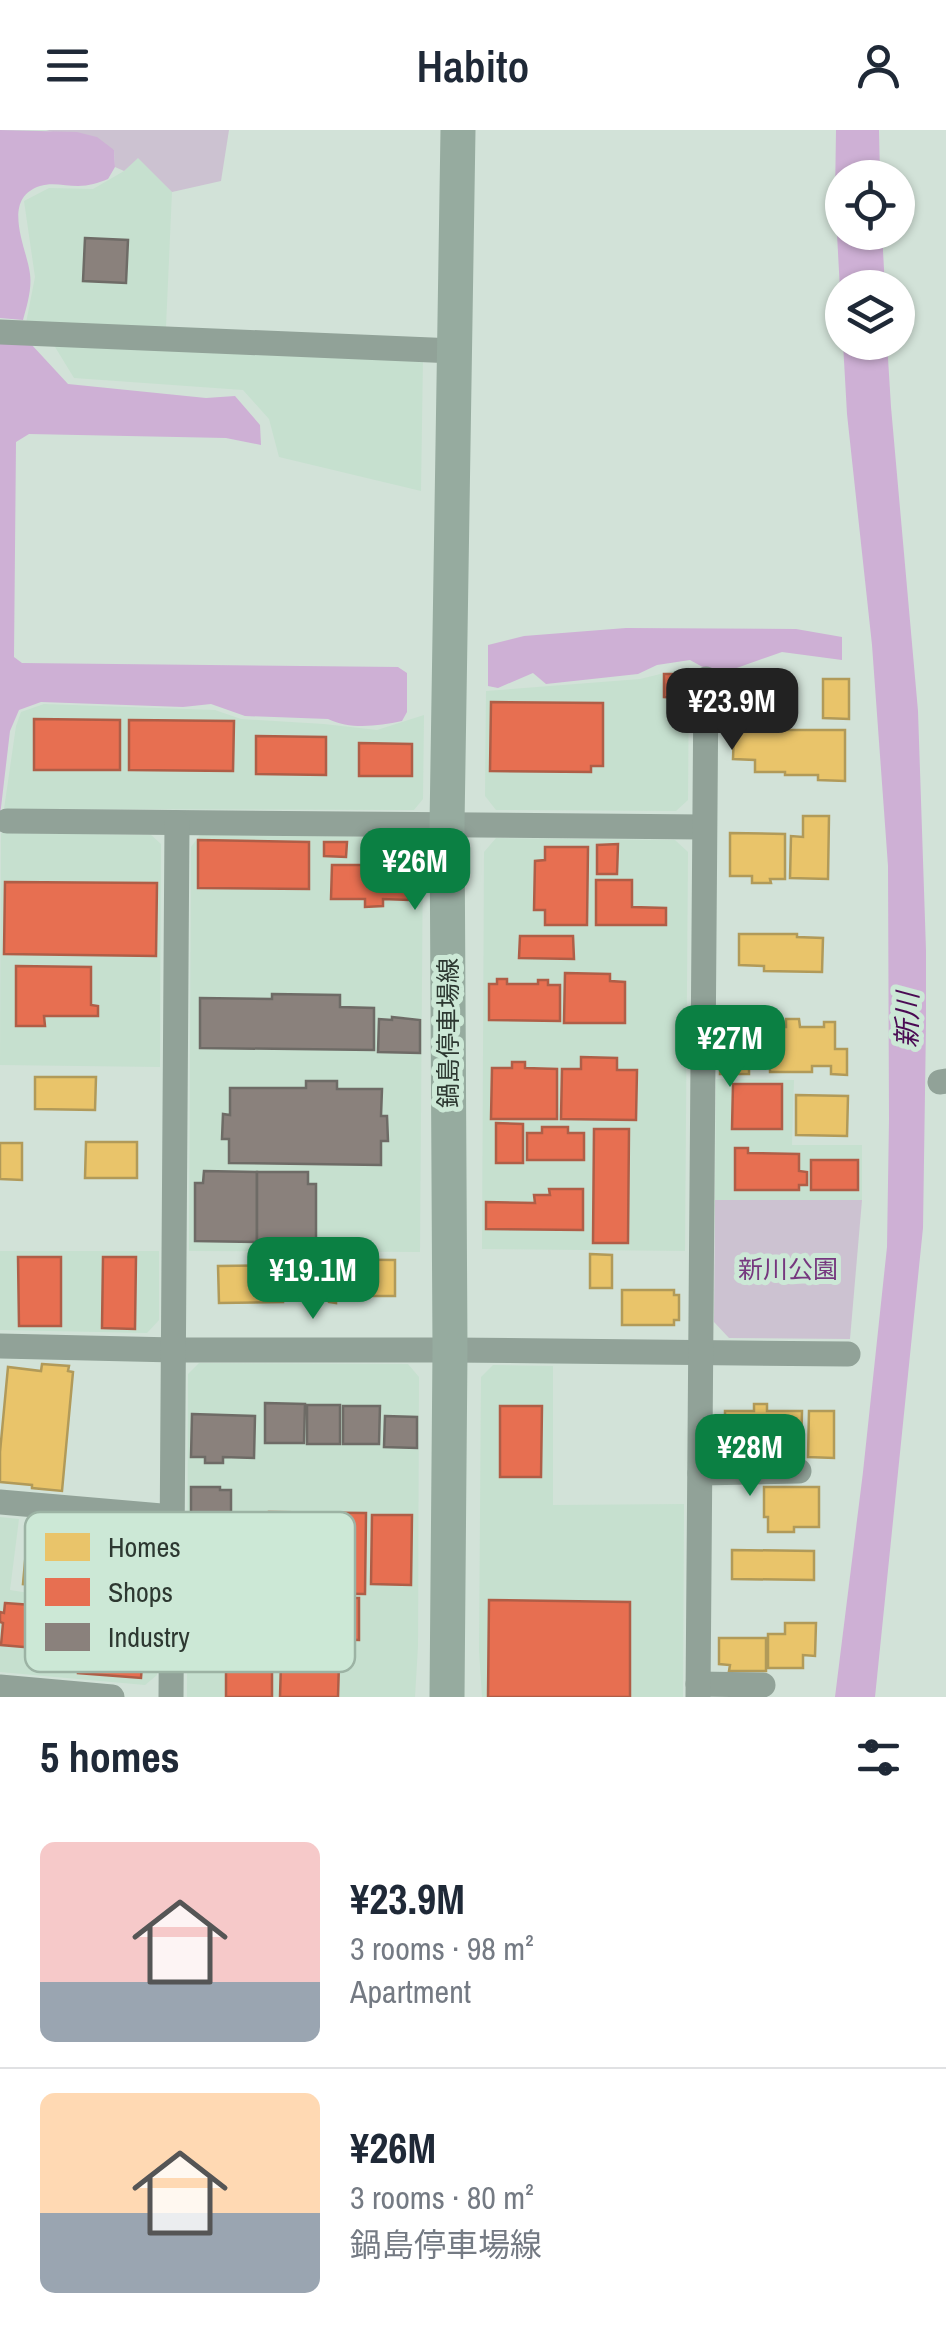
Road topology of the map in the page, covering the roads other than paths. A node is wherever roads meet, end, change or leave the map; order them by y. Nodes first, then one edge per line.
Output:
1 (458, 130) edge
2 (0, 332) edge
3 (455, 351) junction
4 (706, 679) dead end
5 (8, 822) dead end
6 (177, 823) junction
7 (446, 826) junction
8 (704, 826) junction
9 (0, 1346) edge
10 (174, 1350) junction
11 (450, 1350) junction
12 (701, 1352) junction
13 (848, 1354) dead end
14 (800, 1471) dead end
15 (700, 1473) junction
16 (0, 1502) edge
17 (115, 1512) edge
18 (173, 1512) edge
19 (171, 1672) edge
20 (763, 1685) dead end
21 (0, 1687) edge
22 (698, 1691) edge
23 (112, 1697) edge
24 (171, 1697) edge
25 (447, 1697) edge

1 - 3 main road, 鍋島停車場線
2 - 3 street
3 - 7 main road, 鍋島停車場線
4 - 8 street
5 - 6 street
6 - 7 street
6 - 10 street
7 - 8 street
7 - 11 main road, 鍋島停車場線
8 - 12 street
9 - 10 street
10 - 11 street
10 - 18 street
11 - 12 street
11 - 25 main road, 鍋島停車場線
12 - 13 street
12 - 15 street
14 - 15 street
15 - 22 street
16 - 17 street
19 - 24 street
20 - 22 street
21 - 23 street

